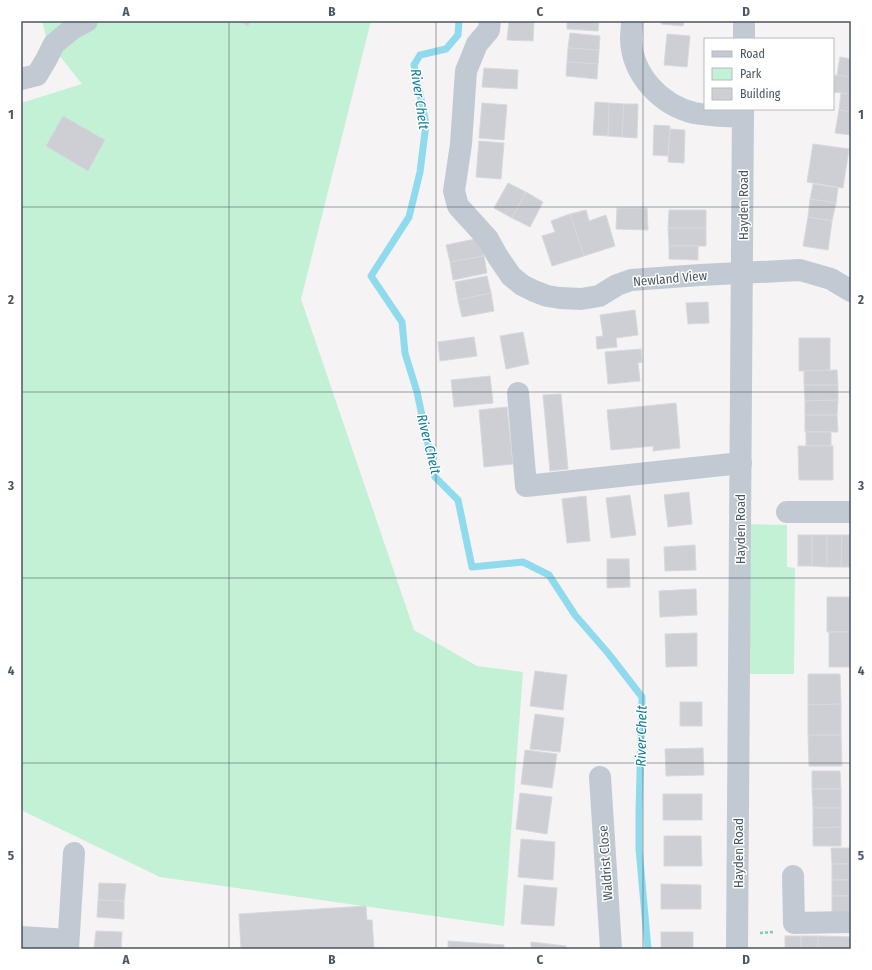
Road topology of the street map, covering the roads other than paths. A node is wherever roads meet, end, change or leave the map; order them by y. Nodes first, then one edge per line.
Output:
1 (87, 21) edge
2 (490, 21) edge
3 (632, 21) edge
4 (744, 21) edge
5 (744, 38) edge
6 (21, 79) edge
7 (743, 113) edge
8 (742, 273) junction
9 (851, 291) edge
10 (518, 393) dead end
11 (741, 463) junction
12 (787, 512) dead end
13 (851, 512) edge
14 (600, 776) dead end
15 (74, 853) dead end
16 (794, 876) dead end
17 (851, 922) edge
18 (21, 937) edge
19 (737, 941) edge
20 (68, 944) edge
21 (611, 949) edge

1 - 6 street
2 - 8 street, Newland View
3 - 7 street
4 - 5 street
7 - 8 street, Hayden Road
8 - 9 street, Newland View
8 - 11 street, Hayden Road
10 - 11 street
11 - 19 street, Hayden Road
12 - 13 street
14 - 21 street, Waldrist Close
15 - 20 street
16 - 17 street
18 - 20 street

